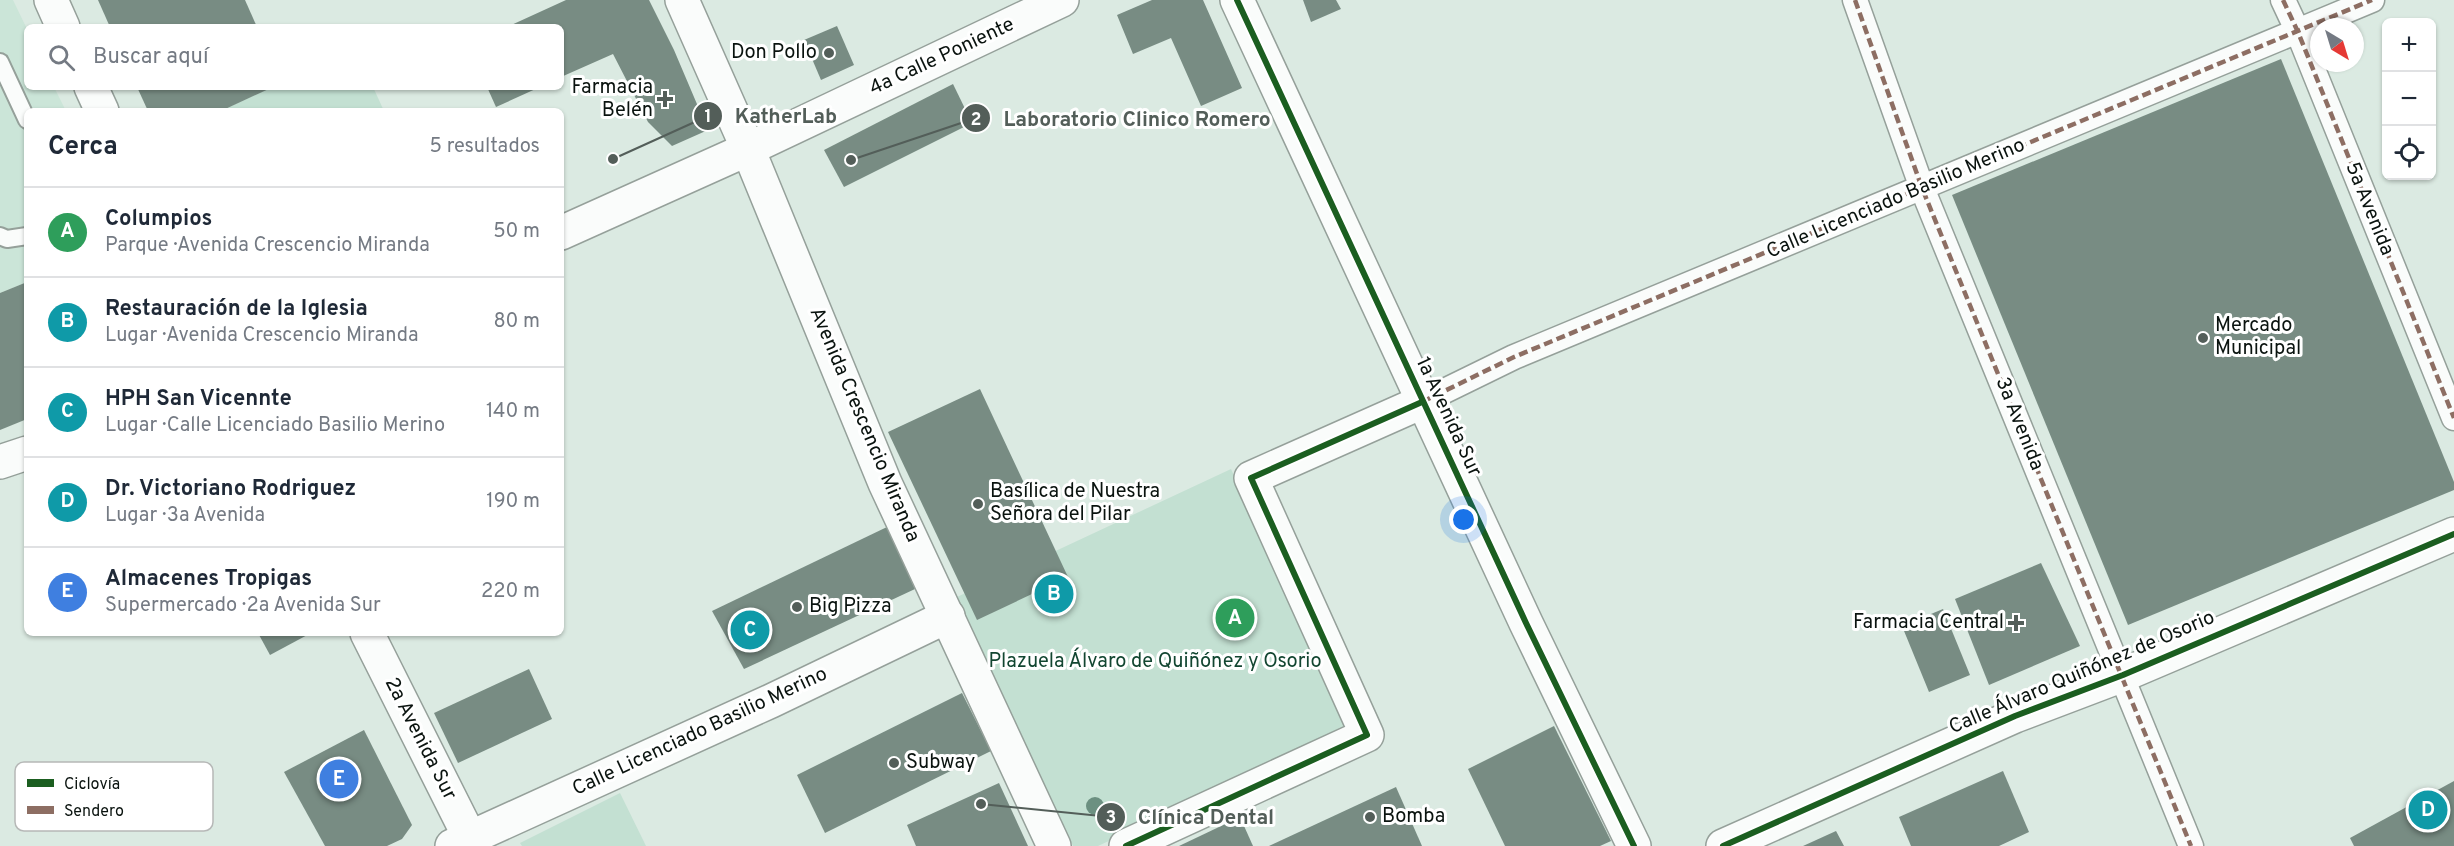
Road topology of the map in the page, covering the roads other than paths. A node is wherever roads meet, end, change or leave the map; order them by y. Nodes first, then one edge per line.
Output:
1 (51, 0) edge
2 (682, 0) edge
3 (1062, 0) edge
4 (1237, 0) edge
5 (1855, 0) edge
6 (2283, 0) edge
7 (2372, 0) edge
8 (62, 24) edge
9 (2298, 32) junction
10 (0, 62) edge
11 (92, 90) edge
12 (101, 108) edge
13 (24, 114) edge
14 (748, 149) junction
15 (1922, 188) junction
16 (564, 232) edge
17 (0, 236) edge
18 (24, 236) edge
19 (1422, 402) junction
20 (2454, 418) edge
21 (24, 454) edge
22 (0, 462) edge
23 (2454, 534) edge
24 (948, 616) junction
25 (368, 636) edge
26 (2123, 675) junction
27 (465, 843) edge
28 (1054, 846) edge
29 (1126, 846) edge
30 (1634, 846) edge
31 (1723, 846) edge
32 (2191, 846) edge

1 - 8 street
2 - 14 street, Avenida Crescencio Miranda
3 - 14 street, 4a Calle Poniente
4 - 19 street, 1a Avenida Sur
5 - 15 street, 3a Avenida
6 - 9 street, 5a Avenida
7 - 9 street, Calle Licenciado Basilio Merino
9 - 15 street, Calle Licenciado Basilio Merino
9 - 20 street, 5a Avenida
10 - 13 lane
11 - 12 street
14 - 16 street, 4a Calle Poniente
14 - 24 street, Avenida Crescencio Miranda
15 - 19 street, Calle Licenciado Basilio Merino
15 - 26 street, 3a Avenida
17 - 18 lane
19 - 29 street
19 - 30 street, 1a Avenida Sur
21 - 22 street
23 - 26 street, Calle Álvaro Quiñónez de Osorio
24 - 27 street, Calle Licenciado Basilio Merino
24 - 28 street, Avenida Crescencio Miranda
25 - 27 street, 2a Avenida Sur
26 - 31 street, Calle Álvaro Quiñónez de Osorio
26 - 32 street, 3a Avenida

